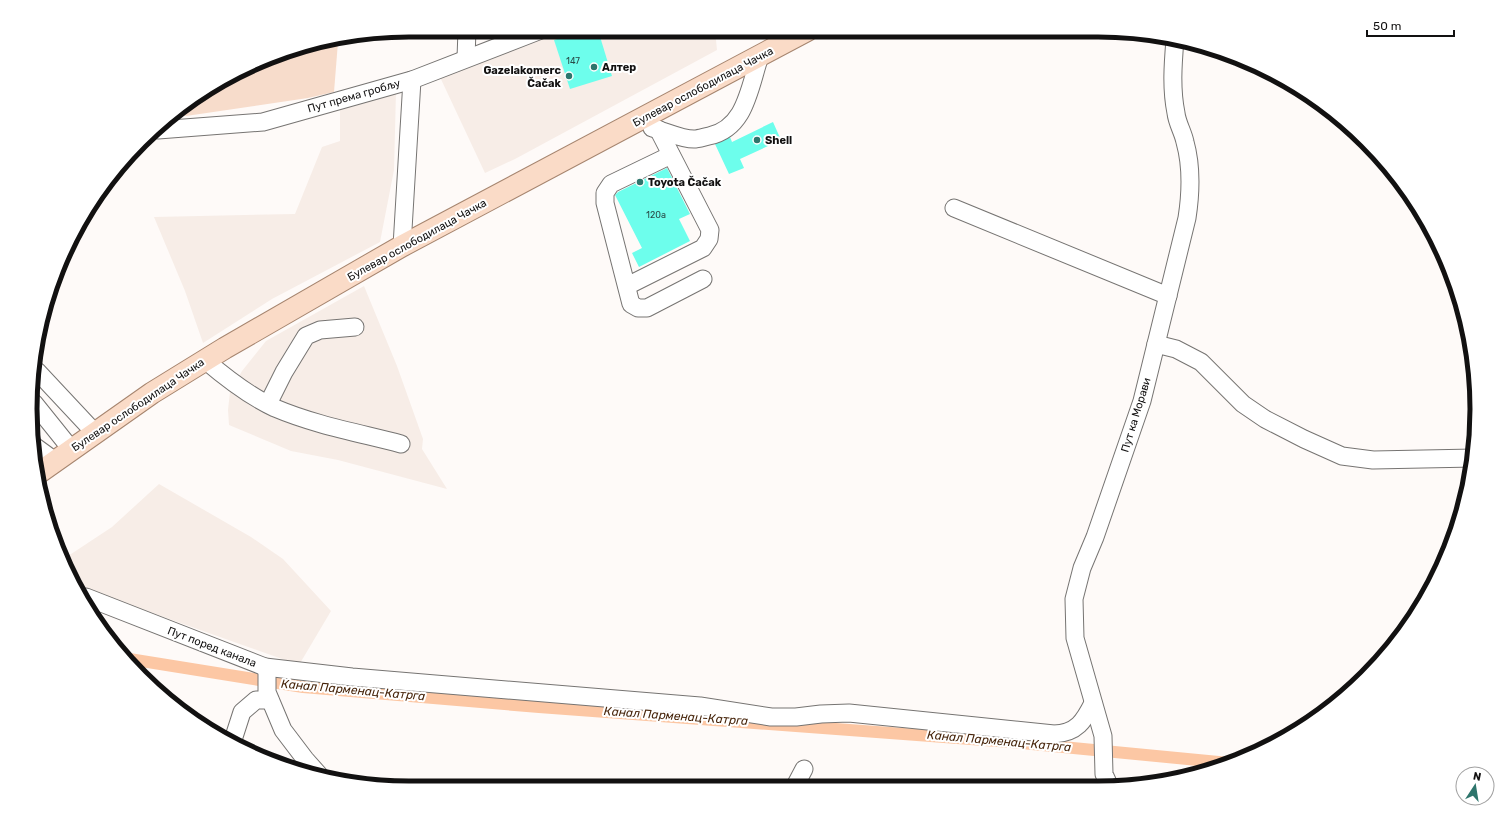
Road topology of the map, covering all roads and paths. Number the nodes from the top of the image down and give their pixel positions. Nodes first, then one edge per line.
1 (467, 37) edge
2 (520, 37) edge
3 (795, 37) edge
4 (1175, 45) edge
5 (760, 56) junction
6 (466, 58) junction
7 (412, 80) junction
8 (170, 124) edge
9 (634, 124) junction
10 (658, 129) junction
11 (671, 155) junction
12 (954, 208) dead end
13 (402, 246) junction
14 (703, 279) dead end
15 (626, 286) junction
16 (1168, 296) junction
17 (355, 327) dead end
18 (1156, 344) junction
19 (205, 360) junction
20 (39, 373) edge
21 (268, 404) junction
22 (37, 407) edge
23 (94, 433) junction
24 (401, 444) dead end
25 (71, 449) junction
26 (40, 456) edge
27 (1467, 458) edge
28 (47, 467) edge
29 (89, 598) edge
30 (266, 670) junction
31 (268, 696) junction
32 (1093, 703) junction
33 (234, 737) edge
34 (313, 768) edge
35 (804, 769) dead end
36 (798, 781) edge
37 (1107, 781) edge

1 - 6 street
2 - 6 street, Пут према гробљу
3 - 5 main road, Булевар ослободилаца Чачка
4 - 16 street, Пут ка Морави
5 - 9 main road, Булевар ослободилаца Чачка
5 - 10 street
6 - 7 street, Пут према гробљу
7 - 8 street, Пут према гробљу
7 - 13 street
9 - 10 street
9 - 13 main road, Булевар ослободилаца Чачка
10 - 11 street
11 - 15 street
11 - 15 street
12 - 16 street
13 - 19 main road, Булевар ослободилаца Чачка
14 - 15 street
16 - 18 street, Пут ка Морави
17 - 21 street
18 - 27 street
18 - 32 street, Пут ка Морави
19 - 21 street
19 - 23 main road, Булевар ослободилаца Чачка
20 - 23 street
21 - 24 street
22 - 25 street
23 - 25 main road, Булевар ослободилаца Чачка
25 - 28 main road, Булевар ослободилаца Чачка
26 - 28 street
29 - 30 street, Пут поред канала
30 - 31 street, Пут поред канала
30 - 32 street
31 - 33 street
31 - 34 street, Пут поред канала
32 - 37 street, Пут ка Морави
35 - 36 street

